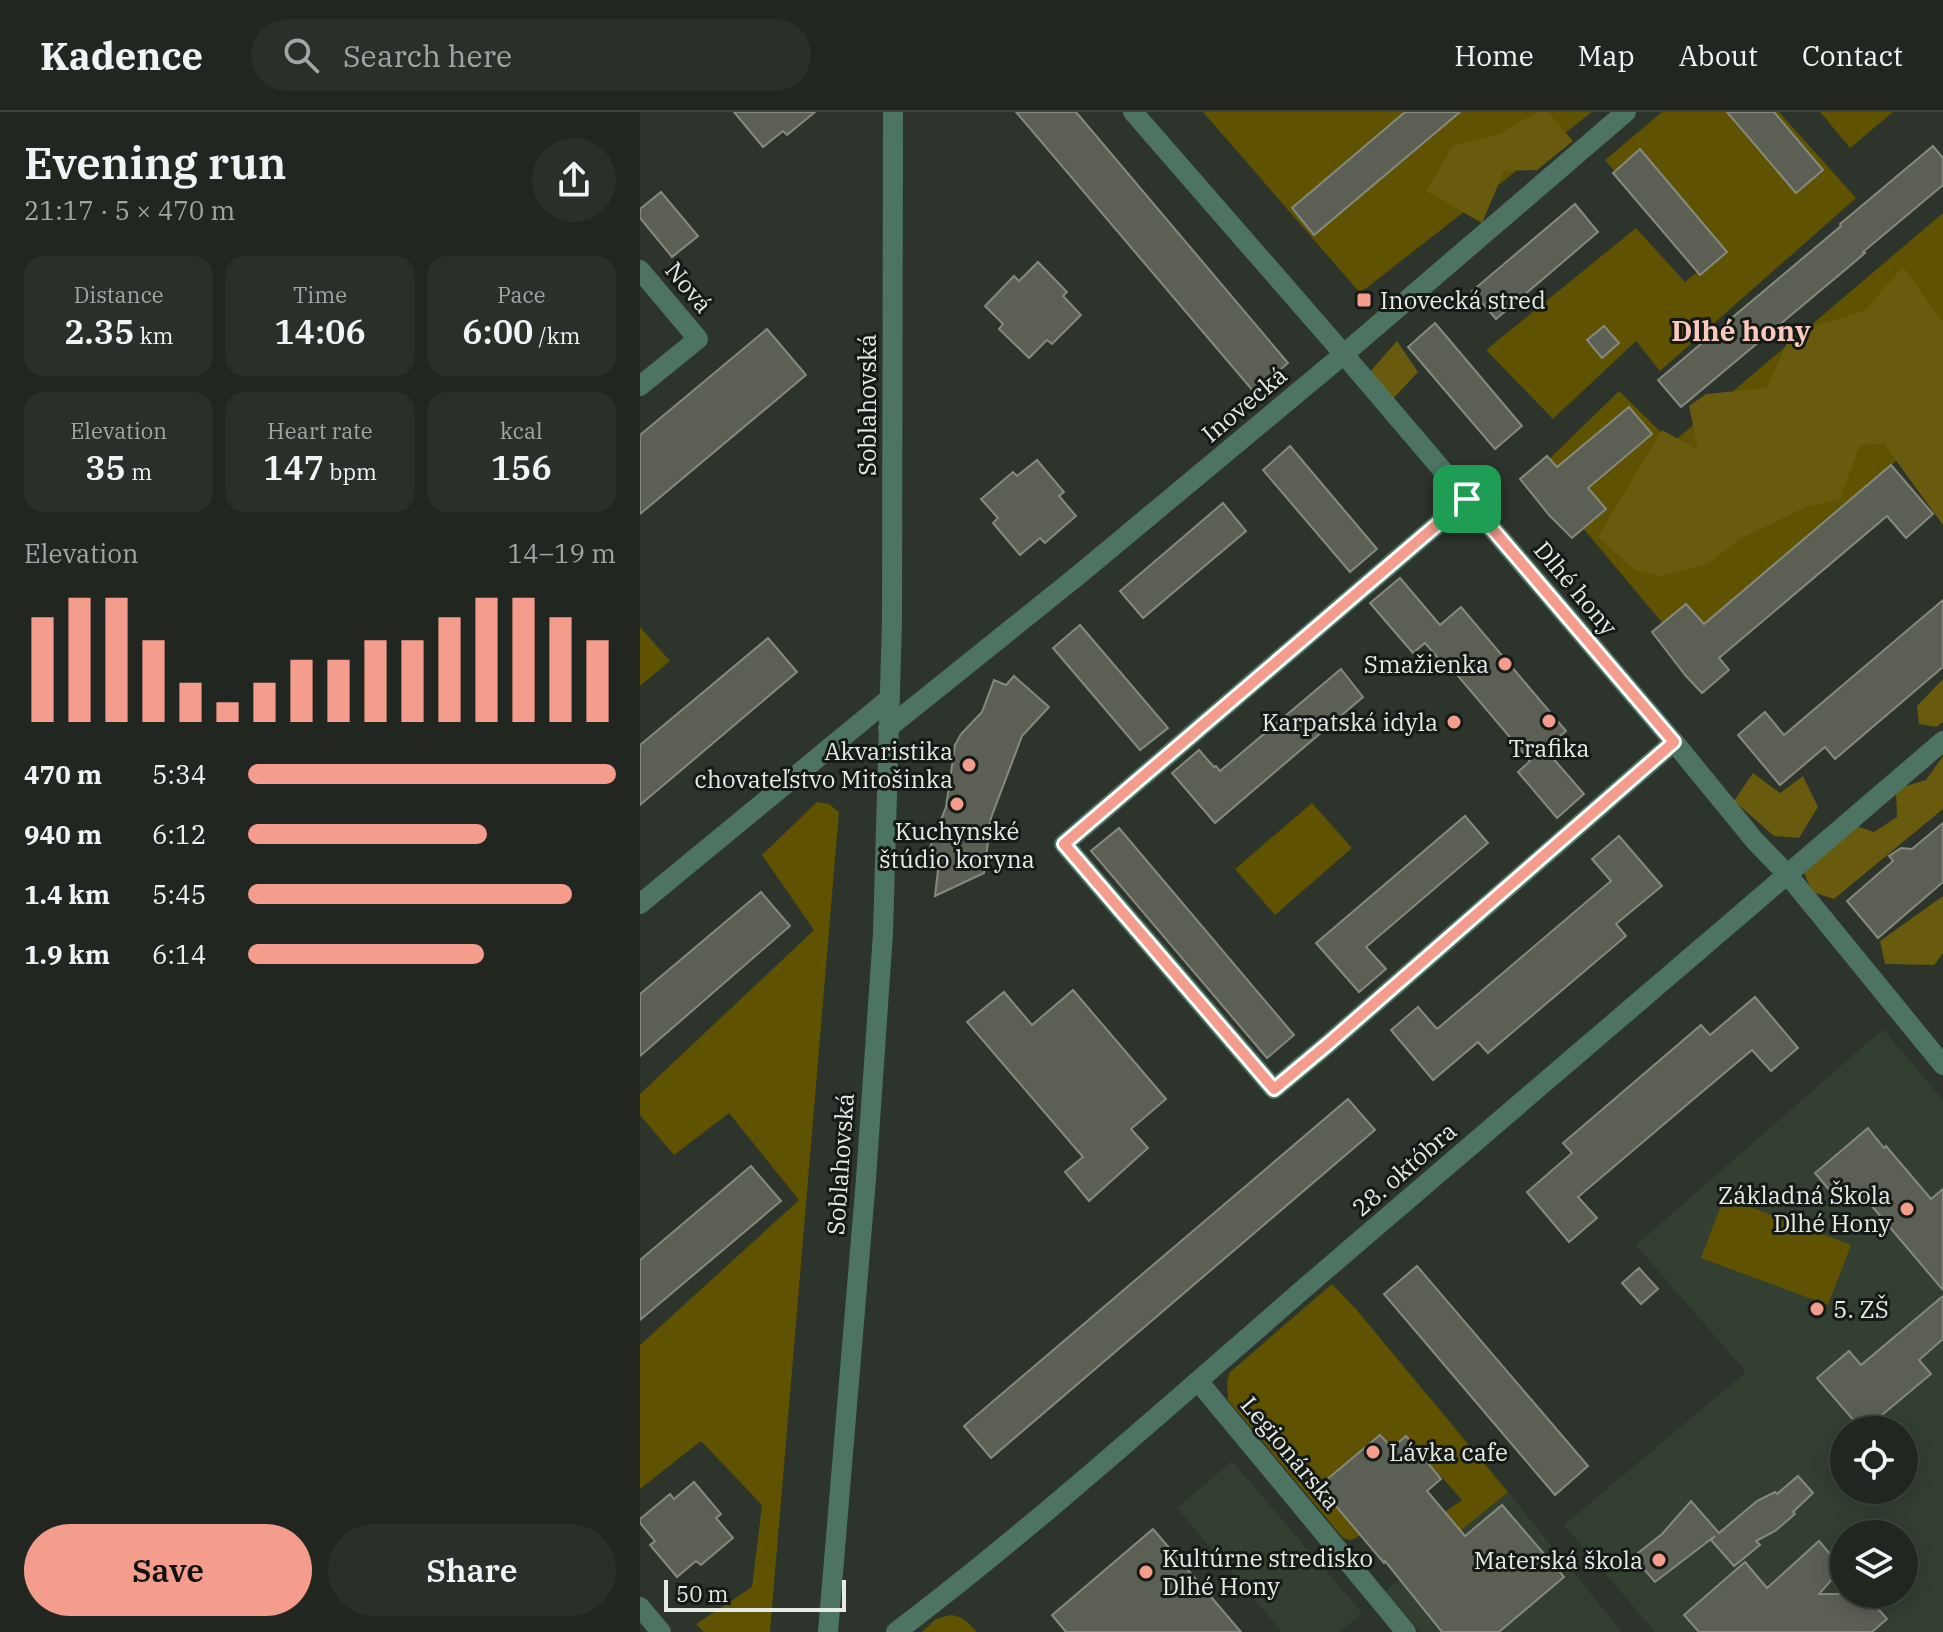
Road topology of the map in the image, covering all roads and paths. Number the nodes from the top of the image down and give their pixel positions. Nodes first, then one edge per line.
1 (893, 112) edge
2 (1133, 112) edge
3 (1626, 112) edge
4 (640, 270) edge
5 (1344, 354) junction
6 (640, 386) edge
7 (1467, 499) junction
8 (889, 699) junction
9 (888, 728) junction
10 (1943, 741) edge
11 (1674, 742) junction
12 (1787, 874) junction
13 (640, 904) edge
14 (1943, 1065) edge
15 (1198, 1381) junction
16 (640, 1607) edge
17 (661, 1632) edge
18 (828, 1632) edge
19 (896, 1632) edge
20 (1406, 1632) edge

1 - 8 street, Soblahovská
2 - 5 street, Dlhé hony
3 - 5 street, Inovecká
4 - 6 street, Nová
5 - 7 street, Dlhé hony
5 - 9 street, Inovecká
7 - 11 street, Dlhé hony
7 - 11 street
8 - 9 street, Soblahovská
8 - 13 street
9 - 18 street, Soblahovská
10 - 12 street, 28. októbra
11 - 12 street, Dlhé hony
12 - 14 street, Dlhé hony
12 - 15 street, 28. októbra
15 - 19 street, 28. októbra
15 - 20 street, Legionárska
16 - 17 street

